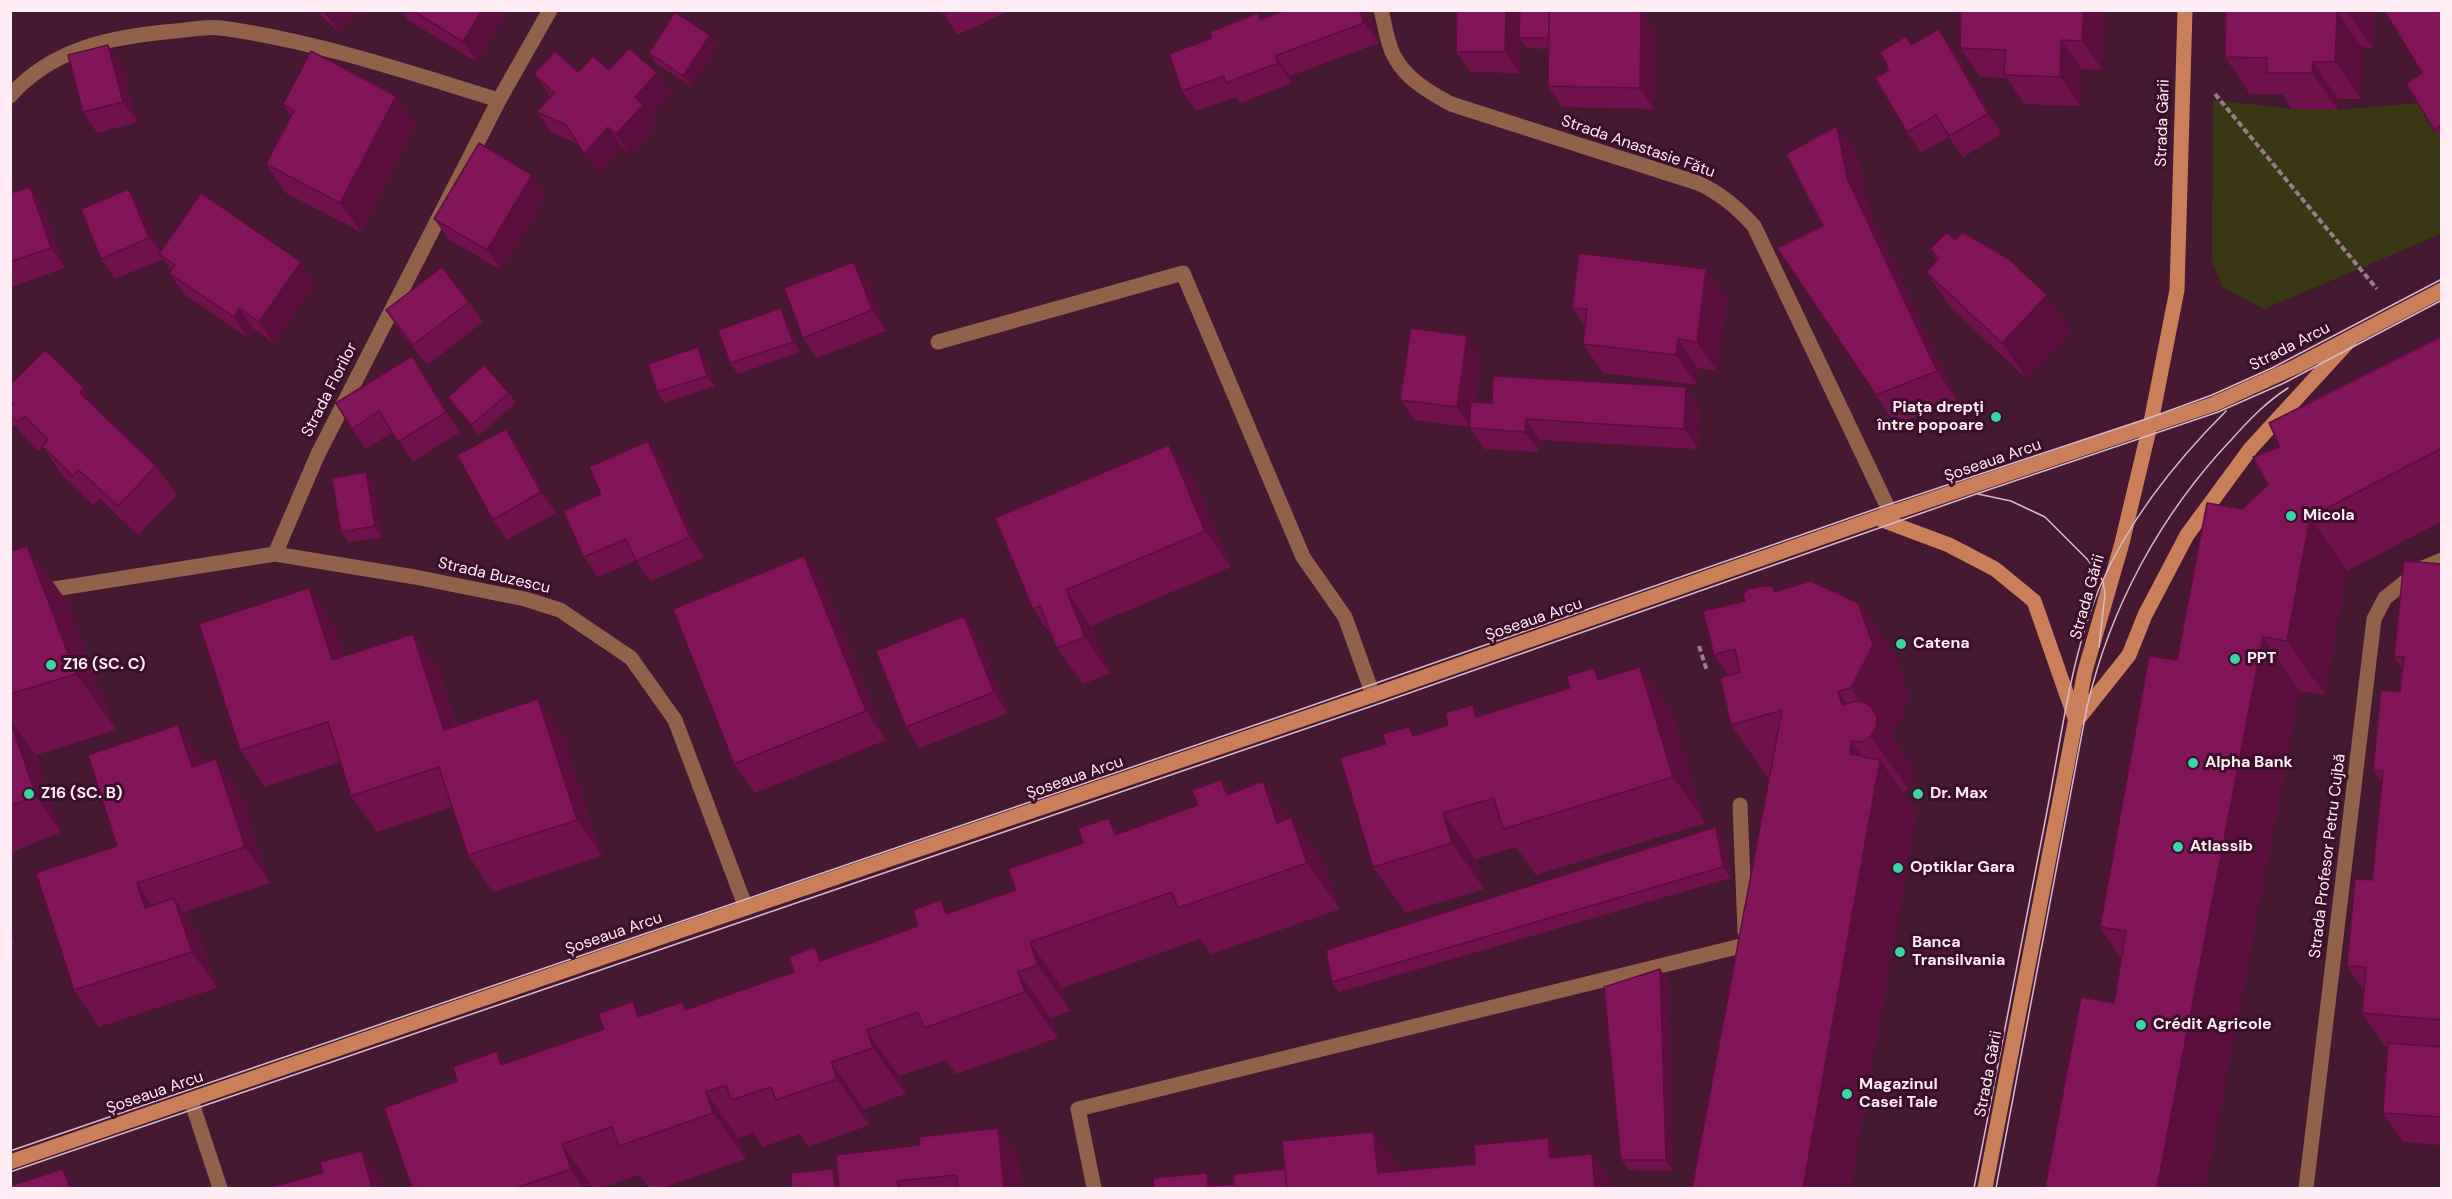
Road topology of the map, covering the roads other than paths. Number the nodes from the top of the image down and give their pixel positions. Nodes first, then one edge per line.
1 (550, 10) edge
2 (1381, 10) edge
3 (2185, 10) edge
4 (10, 96) edge
5 (499, 100) junction
6 (2442, 290) edge
7 (2356, 333) junction
8 (938, 342) dead end
9 (2150, 426) junction
10 (1884, 516) junction
11 (275, 554) junction
12 (2442, 560) edge
13 (10, 597) edge
14 (1373, 695) junction
15 (2076, 721) junction
16 (1740, 805) dead end
17 (747, 908) junction
18 (191, 1100) junction
19 (10, 1162) edge
20 (220, 1188) edge
21 (1094, 1188) edge
22 (1984, 1188) edge
23 (2306, 1188) edge

1 - 5 street, Strada Florilor
2 - 10 street, Strada Anastasie Fătu
3 - 9 main road, Strada Gării
4 - 5 street
5 - 11 street, Strada Florilor
6 - 7 main road, Strada Arcu
7 - 9 main road, Strada Arcu
7 - 15 main road
8 - 14 street
9 - 10 main road, Șoseaua Arcu
9 - 15 main road, Strada Gării
10 - 14 main road, Șoseaua Arcu
10 - 15 main road
11 - 13 street
11 - 17 street, Strada Buzescu
12 - 23 street, Strada Profesor Petru Cujbă
14 - 17 main road, Șoseaua Arcu
15 - 22 main road, Strada Gării
16 - 21 street
17 - 18 main road, Șoseaua Arcu
18 - 19 main road, Șoseaua Arcu
18 - 20 street

